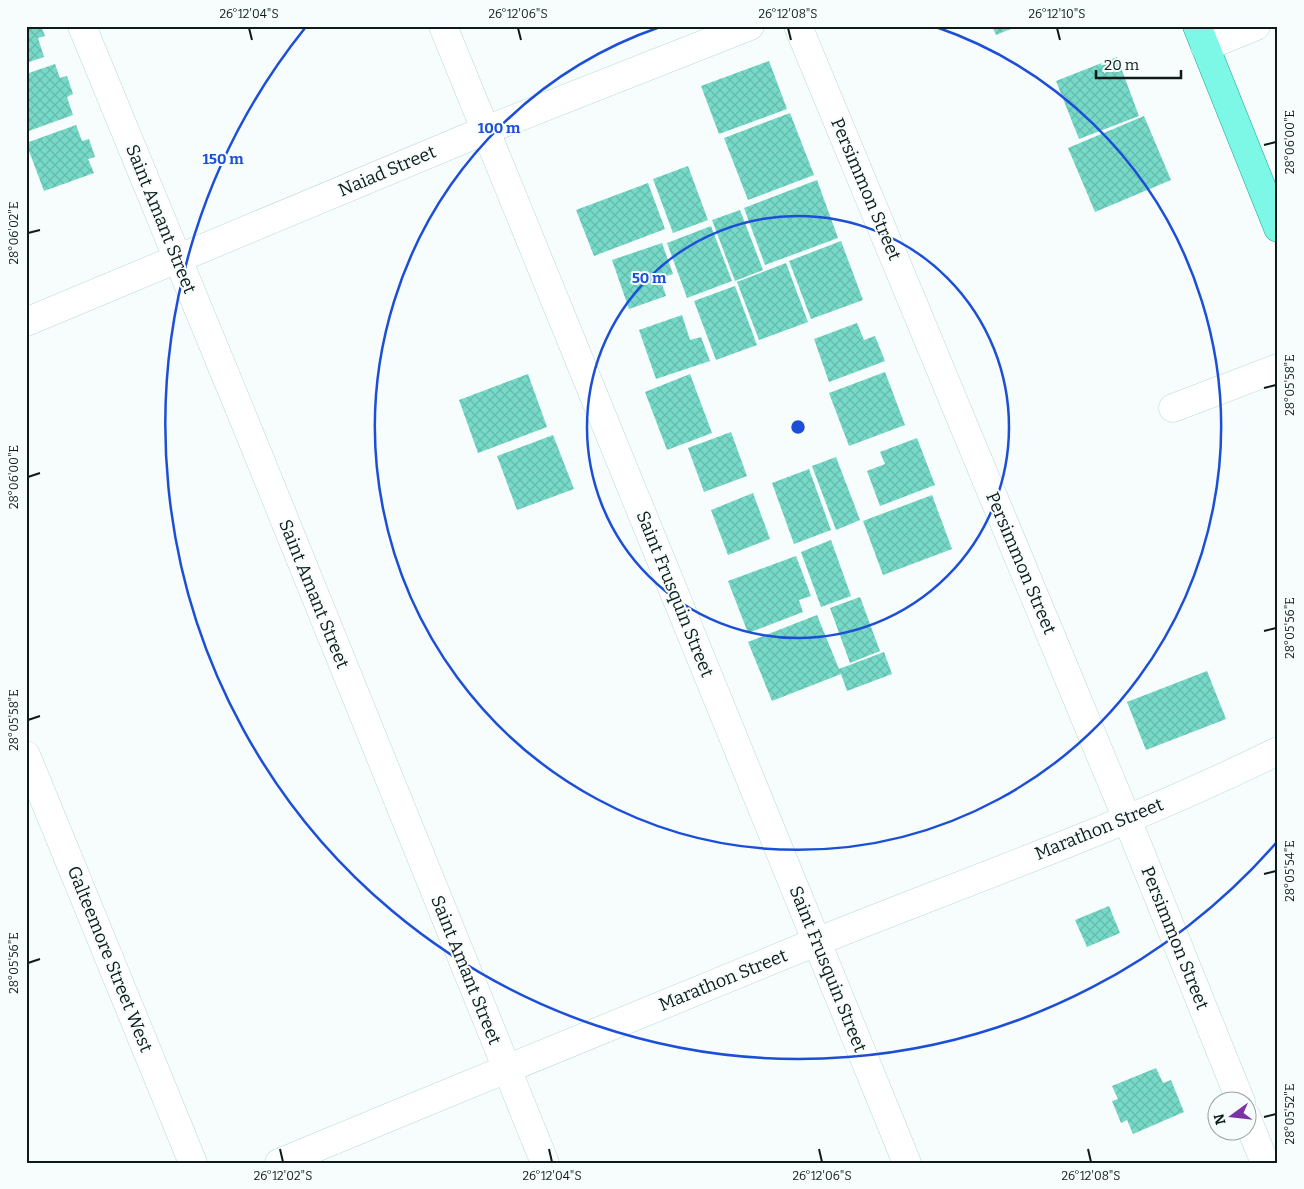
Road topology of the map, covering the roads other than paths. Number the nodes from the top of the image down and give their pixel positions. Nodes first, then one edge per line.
1 (82, 26) edge
2 (443, 26) edge
3 (750, 26) edge
4 (798, 26) edge
5 (1256, 26) edge
6 (1201, 37) edge
7 (486, 130) junction
8 (1278, 228) edge
9 (178, 259) junction
10 (26, 322) edge
11 (1278, 368) edge
12 (1173, 408) dead end
13 (1278, 752) edge
14 (26, 755) edge
15 (1127, 819) junction
16 (817, 942) junction
17 (507, 1069) junction
18 (1237, 1092) edge
19 (1256, 1141) edge
20 (193, 1163) edge
21 (279, 1163) edge
22 (545, 1163) edge
23 (907, 1163) edge
24 (1265, 1163) edge

1 - 9 street, Saint Amant Street
2 - 7 street, Saint Frusquin Street
3 - 7 street, Naiad Street
4 - 15 street, Persimmon Street
5 - 6 street
6 - 8 main road
7 - 9 street, Naiad Street
7 - 16 street, Saint Frusquin Street
9 - 10 street, Naiad Street
9 - 17 street, Saint Amant Street
11 - 12 street
13 - 15 street, Marathon Street
14 - 20 street, Galteemore Street West
15 - 16 street, Marathon Street
15 - 18 street, Persimmon Street
16 - 17 street, Marathon Street
16 - 23 street, Saint Frusquin Street
17 - 21 street, Marathon Street
17 - 22 street, Saint Amant Street
19 - 24 street

